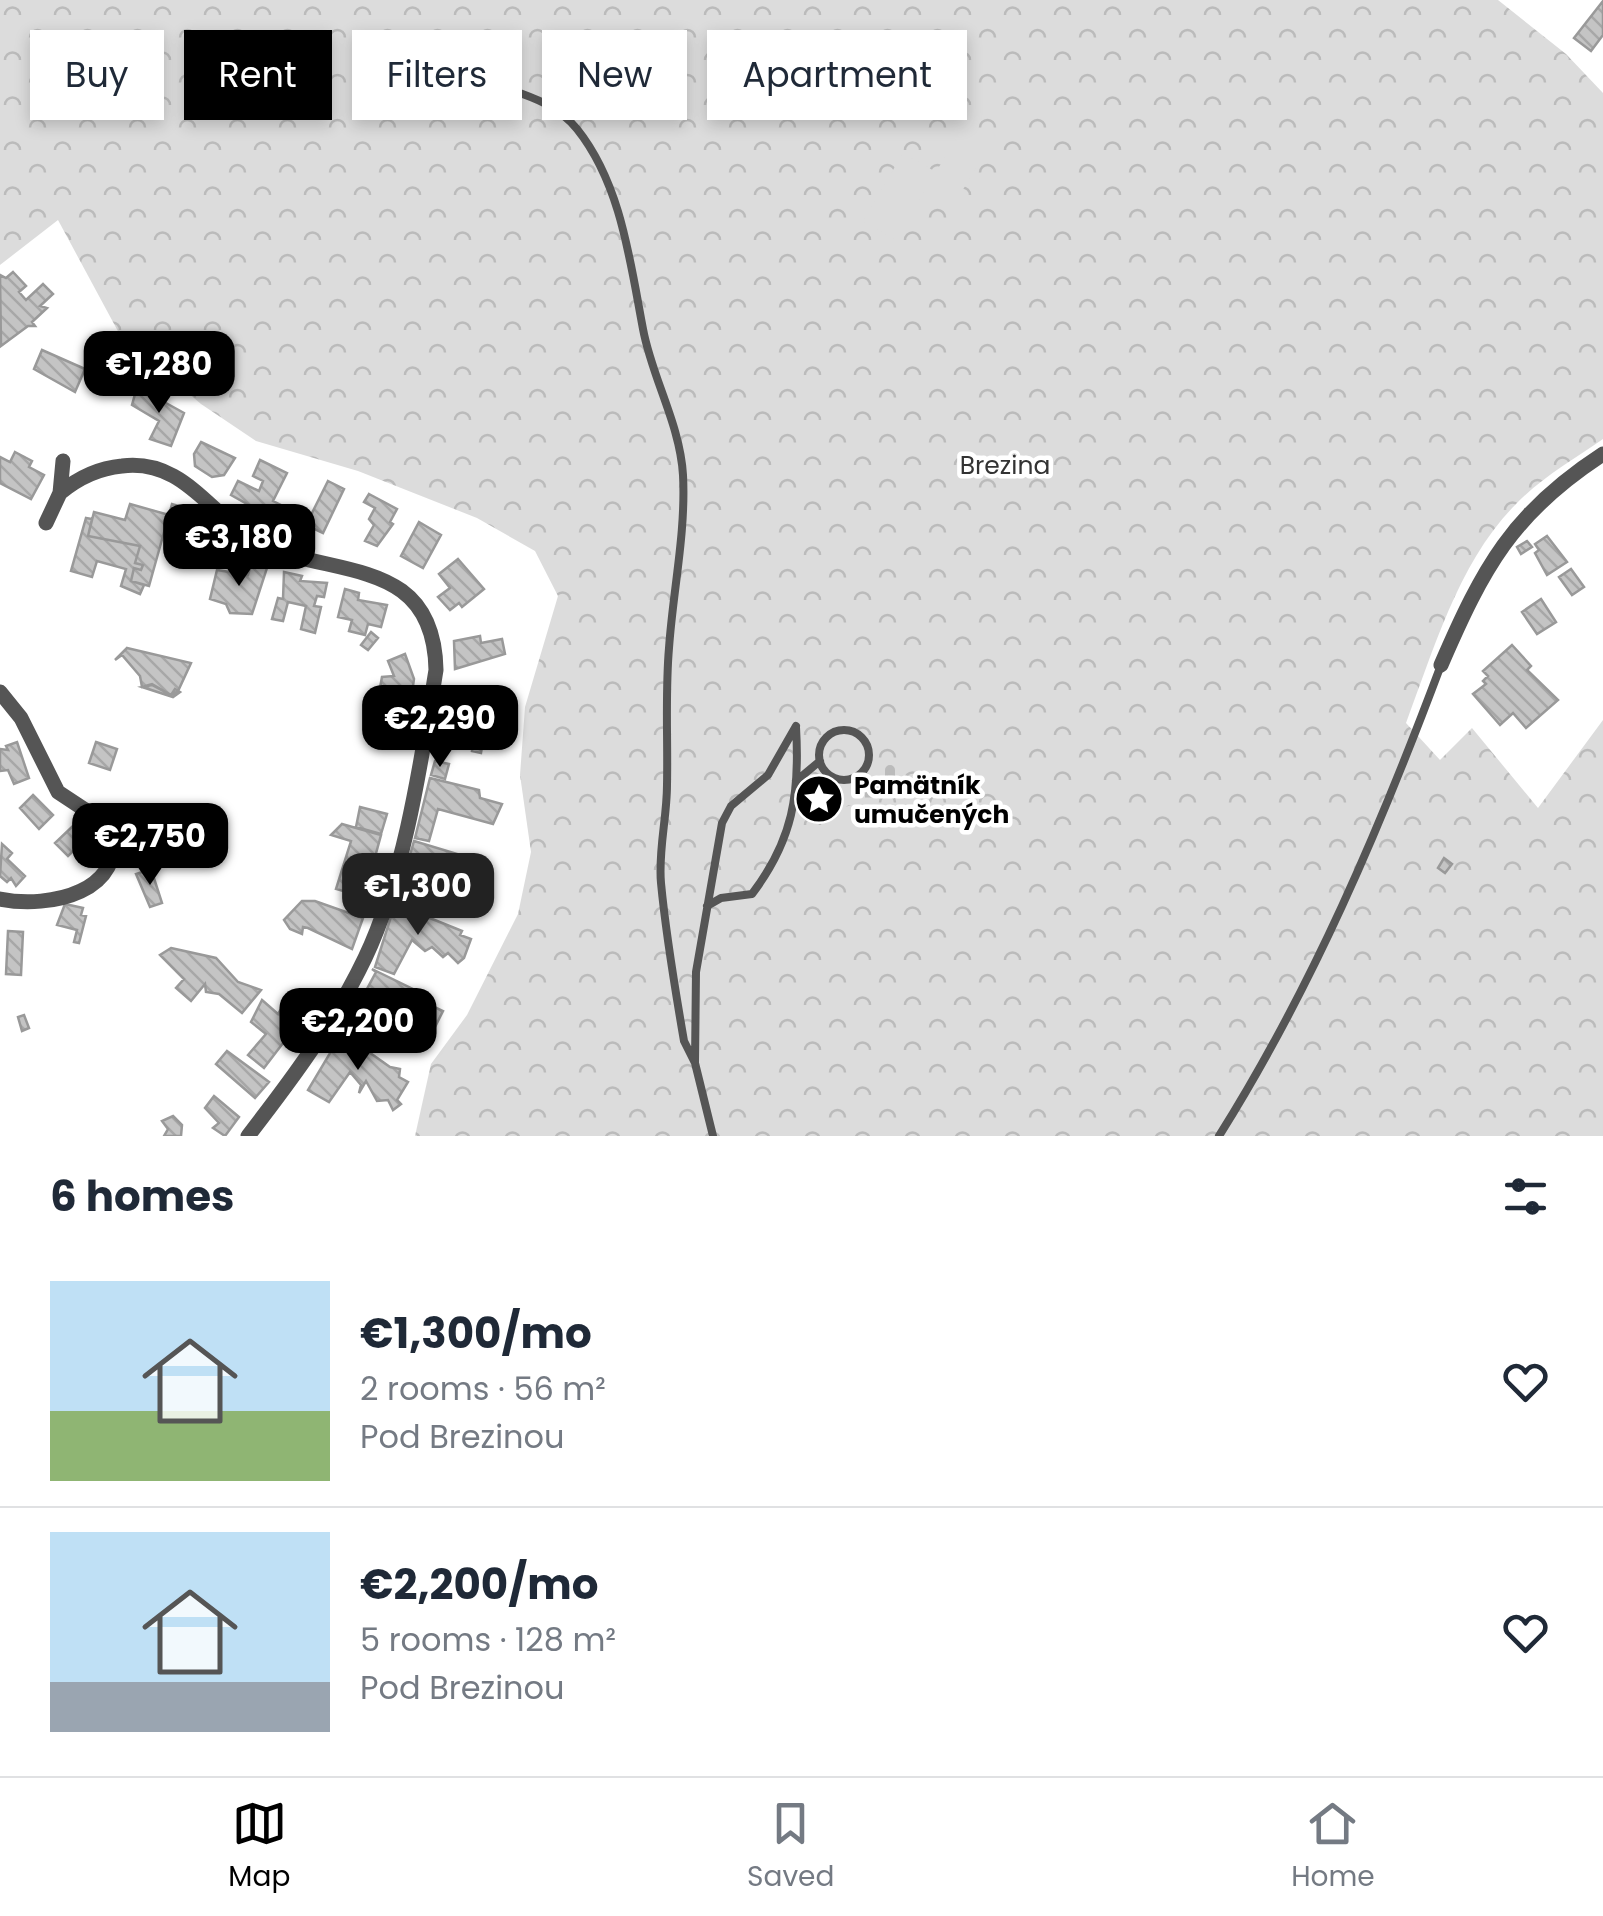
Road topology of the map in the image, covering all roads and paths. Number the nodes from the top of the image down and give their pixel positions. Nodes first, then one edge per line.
1 (464, 70) joint
2 (522, 94) edge
3 (1603, 454) edge
4 (63, 462) dead end
5 (60, 493) junction
6 (46, 523) dead end
7 (1441, 665) joint
8 (0, 692) edge
9 (820, 761) junction
10 (796, 781) junction
11 (147, 843) dead end
12 (116, 857) junction
13 (0, 900) edge
14 (706, 906) junction
15 (695, 1062) junction
16 (248, 1136) edge
17 (713, 1136) edge
18 (1219, 1136) edge

1 - 1 lane
2 - 15 lane
3 - 7 street
4 - 5 street
5 - 6 street
5 - 16 street
7 - 18 lane
8 - 12 street
9 - 9 lane
9 - 10 lane
10 - 14 lane
10 - 14 lane
11 - 12 lane
12 - 13 street
14 - 15 lane
15 - 17 lane

